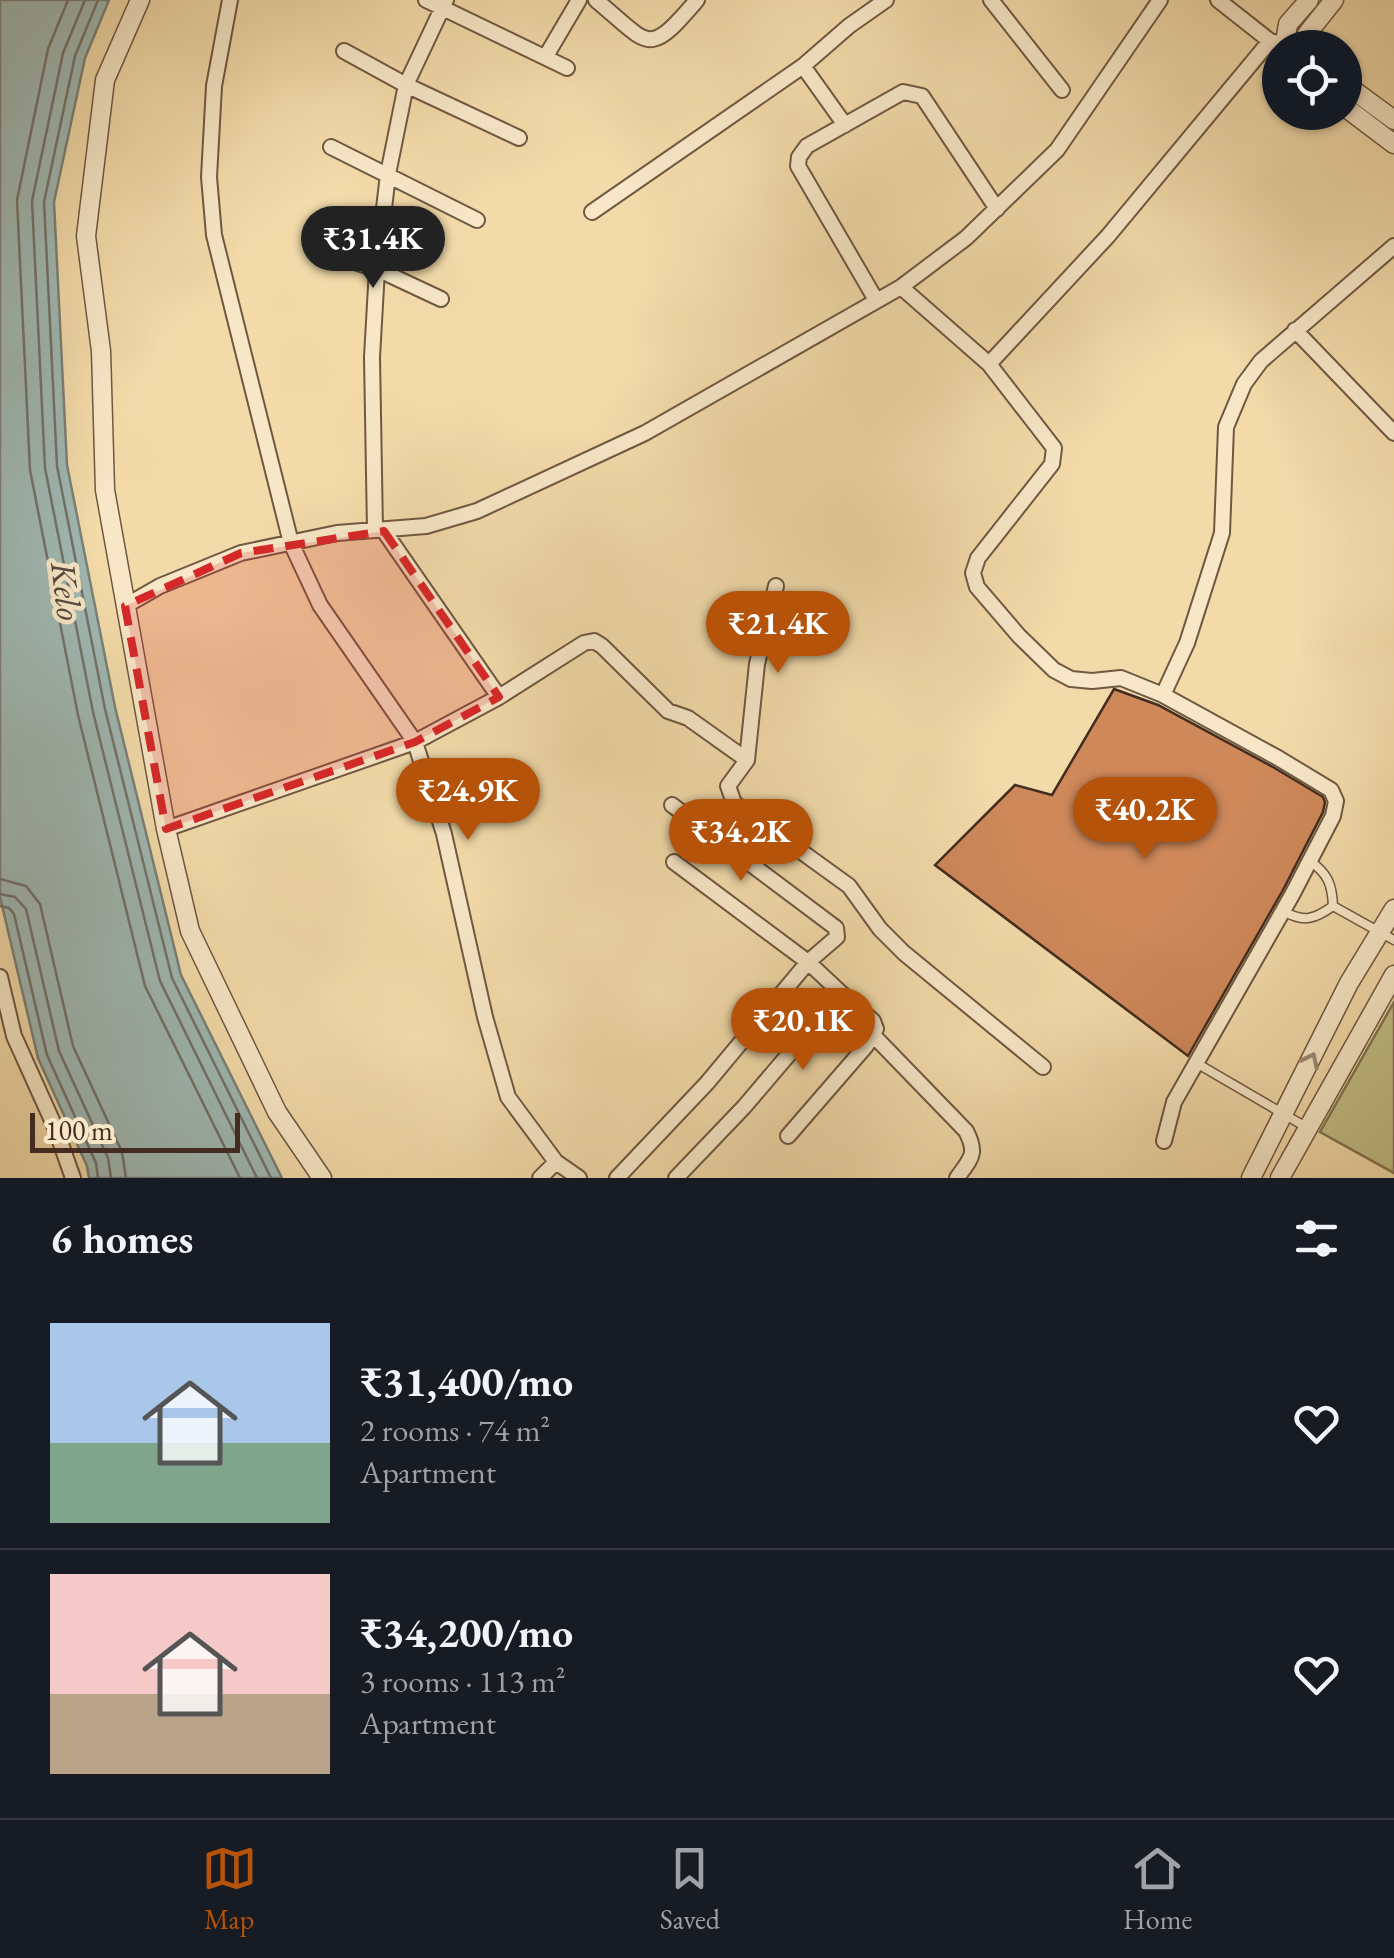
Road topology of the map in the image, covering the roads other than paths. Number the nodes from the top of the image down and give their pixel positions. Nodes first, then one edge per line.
1 (140, 0) edge
2 (230, 0) edge
3 (426, 0) edge
4 (579, 0) edge
5 (596, 0) edge
6 (697, 0) edge
7 (886, 0) edge
8 (991, 0) edge
9 (1218, 0) edge
10 (1308, 0) edge
11 (1334, 0) edge
12 (1157, 1) edge
13 (444, 4) edge
14 (1285, 30) edge
15 (1310, 30) edge
16 (1262, 32) edge
17 (344, 51) dead end
18 (546, 56) junction
19 (1262, 63) edge
20 (803, 66) junction
21 (567, 68) dead end
22 (406, 85) junction
23 (1062, 90) dead end
24 (1362, 96) edge
25 (1362, 120) edge
26 (1394, 120) edge
27 (845, 124) junction
28 (519, 138) dead end
29 (1394, 144) edge
30 (331, 147) dead end
31 (388, 174) junction
32 (996, 209) junction
33 (592, 212) dead end
34 (477, 220) dead end
35 (1394, 246) edge
36 (318, 252) dead end
37 (377, 269) junction
38 (900, 287) junction
39 (441, 299) dead end
40 (876, 300) junction
41 (1296, 330) junction
42 (989, 364) junction
43 (1394, 433) edge
44 (379, 531) junction
45 (291, 543) junction
46 (776, 586) dead end
47 (125, 606) junction
48 (1163, 695) junction
49 (499, 697) junction
50 (414, 742) junction
51 (746, 760) junction
52 (672, 806) dead end
53 (166, 829) junction
54 (1310, 861) junction
55 (674, 862) dead end
56 (1333, 906) junction
57 (1394, 909) edge
58 (1283, 911) junction
59 (1387, 936) edge
60 (808, 962) junction
61 (1394, 975) edge
62 (0, 977) edge
63 (842, 993) junction
64 (873, 1035) junction
65 (1198, 1064) junction
66 (1043, 1067) dead end
67 (1284, 1114) junction
68 (1309, 1128) junction
69 (788, 1136) dead end
70 (1164, 1141) dead end
71 (556, 1162) junction
72 (73, 1178) edge
73 (322, 1178) edge
74 (540, 1178) edge
75 (579, 1178) edge
76 (617, 1178) edge
77 (676, 1178) edge
78 (957, 1178) edge
79 (1251, 1178) edge
80 (1280, 1178) edge

1 - 47 street
2 - 45 street
3 - 13 street
4 - 18 street
5 - 6 street
7 - 20 street
8 - 23 street
9 - 16 street
10 - 14 street
11 - 15 street
12 - 32 street
13 - 18 street
13 - 22 street
17 - 22 street
18 - 21 street
19 - 42 street
20 - 27 street
20 - 33 street
22 - 28 street
22 - 31 street
24 - 26 street
25 - 29 street
27 - 32 street
27 - 40 street
30 - 31 street
31 - 34 street
31 - 37 street
32 - 38 street
35 - 41 street
36 - 37 street
37 - 39 street
37 - 44 street
38 - 40 street
38 - 42 street
40 - 44 street
41 - 43 street
41 - 48 street
42 - 48 street
44 - 45 street
44 - 49 street
45 - 47 street
45 - 50 street
46 - 51 street
47 - 53 street
48 - 54 street
49 - 50 street
49 - 51 street
50 - 53 street
50 - 71 street
51 - 66 street
52 - 60 street
53 - 73 street
54 - 56 lane
54 - 58 street
55 - 60 street
56 - 58 lane
56 - 59 lane
57 - 59 street
58 - 65 street
67 -> 59 street
60 - 63 street
60 - 76 street
61 - 68 street
62 - 72 street
63 - 64 street
63 - 77 street
64 - 69 street
64 - 78 street
65 - 67 lane
65 - 70 street
67 - 68 lane
67 - 79 street
68 - 80 street
71 - 74 street
71 - 75 street

